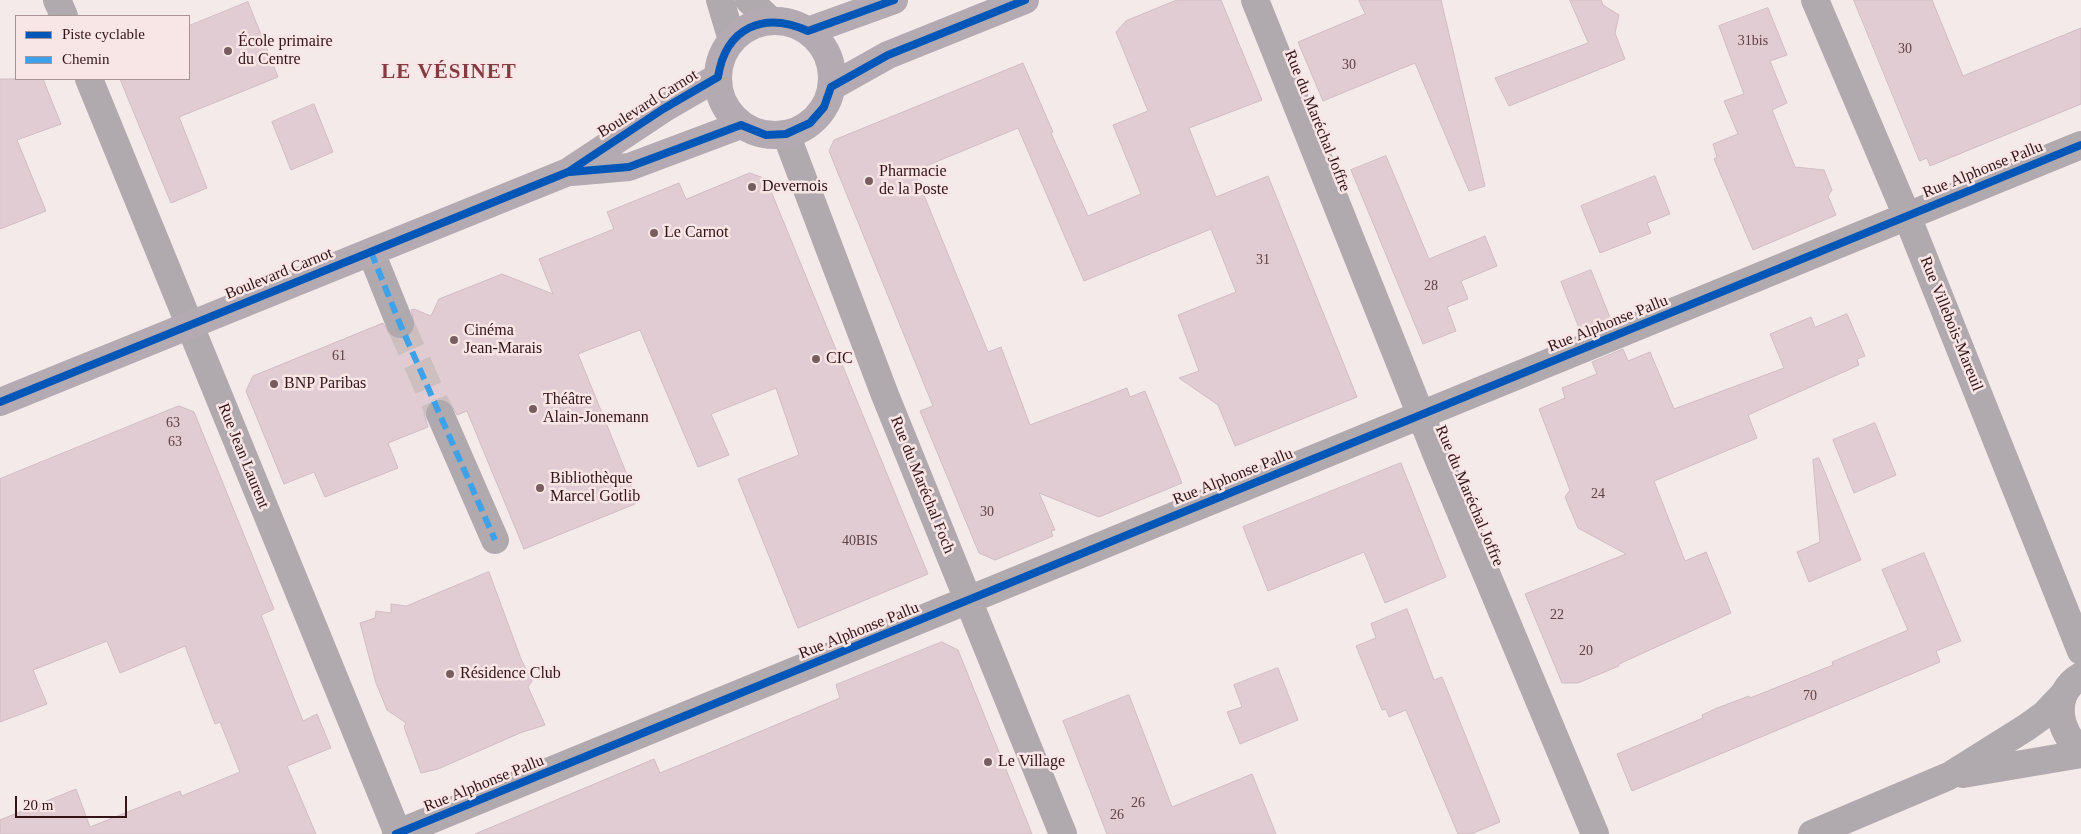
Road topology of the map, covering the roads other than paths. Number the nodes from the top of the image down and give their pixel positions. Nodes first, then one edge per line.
1 (57, 0) edge
2 (720, 0) edge
3 (749, 0) edge
4 (894, 0) edge
5 (1025, 0) edge
6 (1254, 0) edge
7 (1815, 0) edge
8 (64, 15) edge
9 (771, 21) junction
10 (808, 32) junction
11 (732, 40) junction
12 (718, 77) junction
13 (89, 80) edge
14 (831, 87) junction
15 (741, 125) junction
16 (786, 134) junction
17 (2081, 145) edge
18 (568, 172) junction
19 (1908, 216) junction
20 (371, 252) junction
21 (400, 324) tunnel mouth
22 (189, 325) junction
23 (0, 402) edge
24 (440, 414) tunnel mouth
25 (1420, 415) junction
26 (495, 540) dead end
27 (969, 600) junction
28 (2081, 651) edge
29 (2073, 685) edge
30 (2081, 752) edge
31 (1950, 776) junction
32 (397, 834) edge
33 (1063, 834) edge
34 (1595, 834) edge
35 (1812, 834) edge

1 - 8 street
2 - 11 street
3 - 9 street
4 - 10 main road
5 - 14 main road
6 - 25 street, Rue du Maréchal Joffre
7 - 19 street, Rue Villebois-Mareuil
9 - 10 main road
9 - 11 main road
10 - 14 main road
11 - 12 main road
12 - 15 main road
12 - 18 main road, Boulevard Carnot
13 - 22 street, Rue Jean Laurent
14 - 16 main road
15 - 16 main road
15 - 18 main road, Boulevard Carnot
16 - 27 street, Rue du Maréchal Foch
17 - 19 street, Rue Alphonse Pallu
18 - 20 main road, Boulevard Carnot
19 - 25 street, Rue Alphonse Pallu
19 - 28 street, Rue Villebois-Mareuil
20 - 21 street
20 - 22 main road, Boulevard Carnot
22 - 23 main road, Boulevard Carnot
22 - 32 street, Rue Jean Laurent
24 - 26 street
25 - 27 street, Rue Alphonse Pallu
25 - 34 street, Rue du Maréchal Joffre
27 - 32 street, Rue Alphonse Pallu
27 - 33 street, Rue du Maréchal Foch
29 - 30 street
29 - 31 street
30 - 31 street
31 - 35 street

